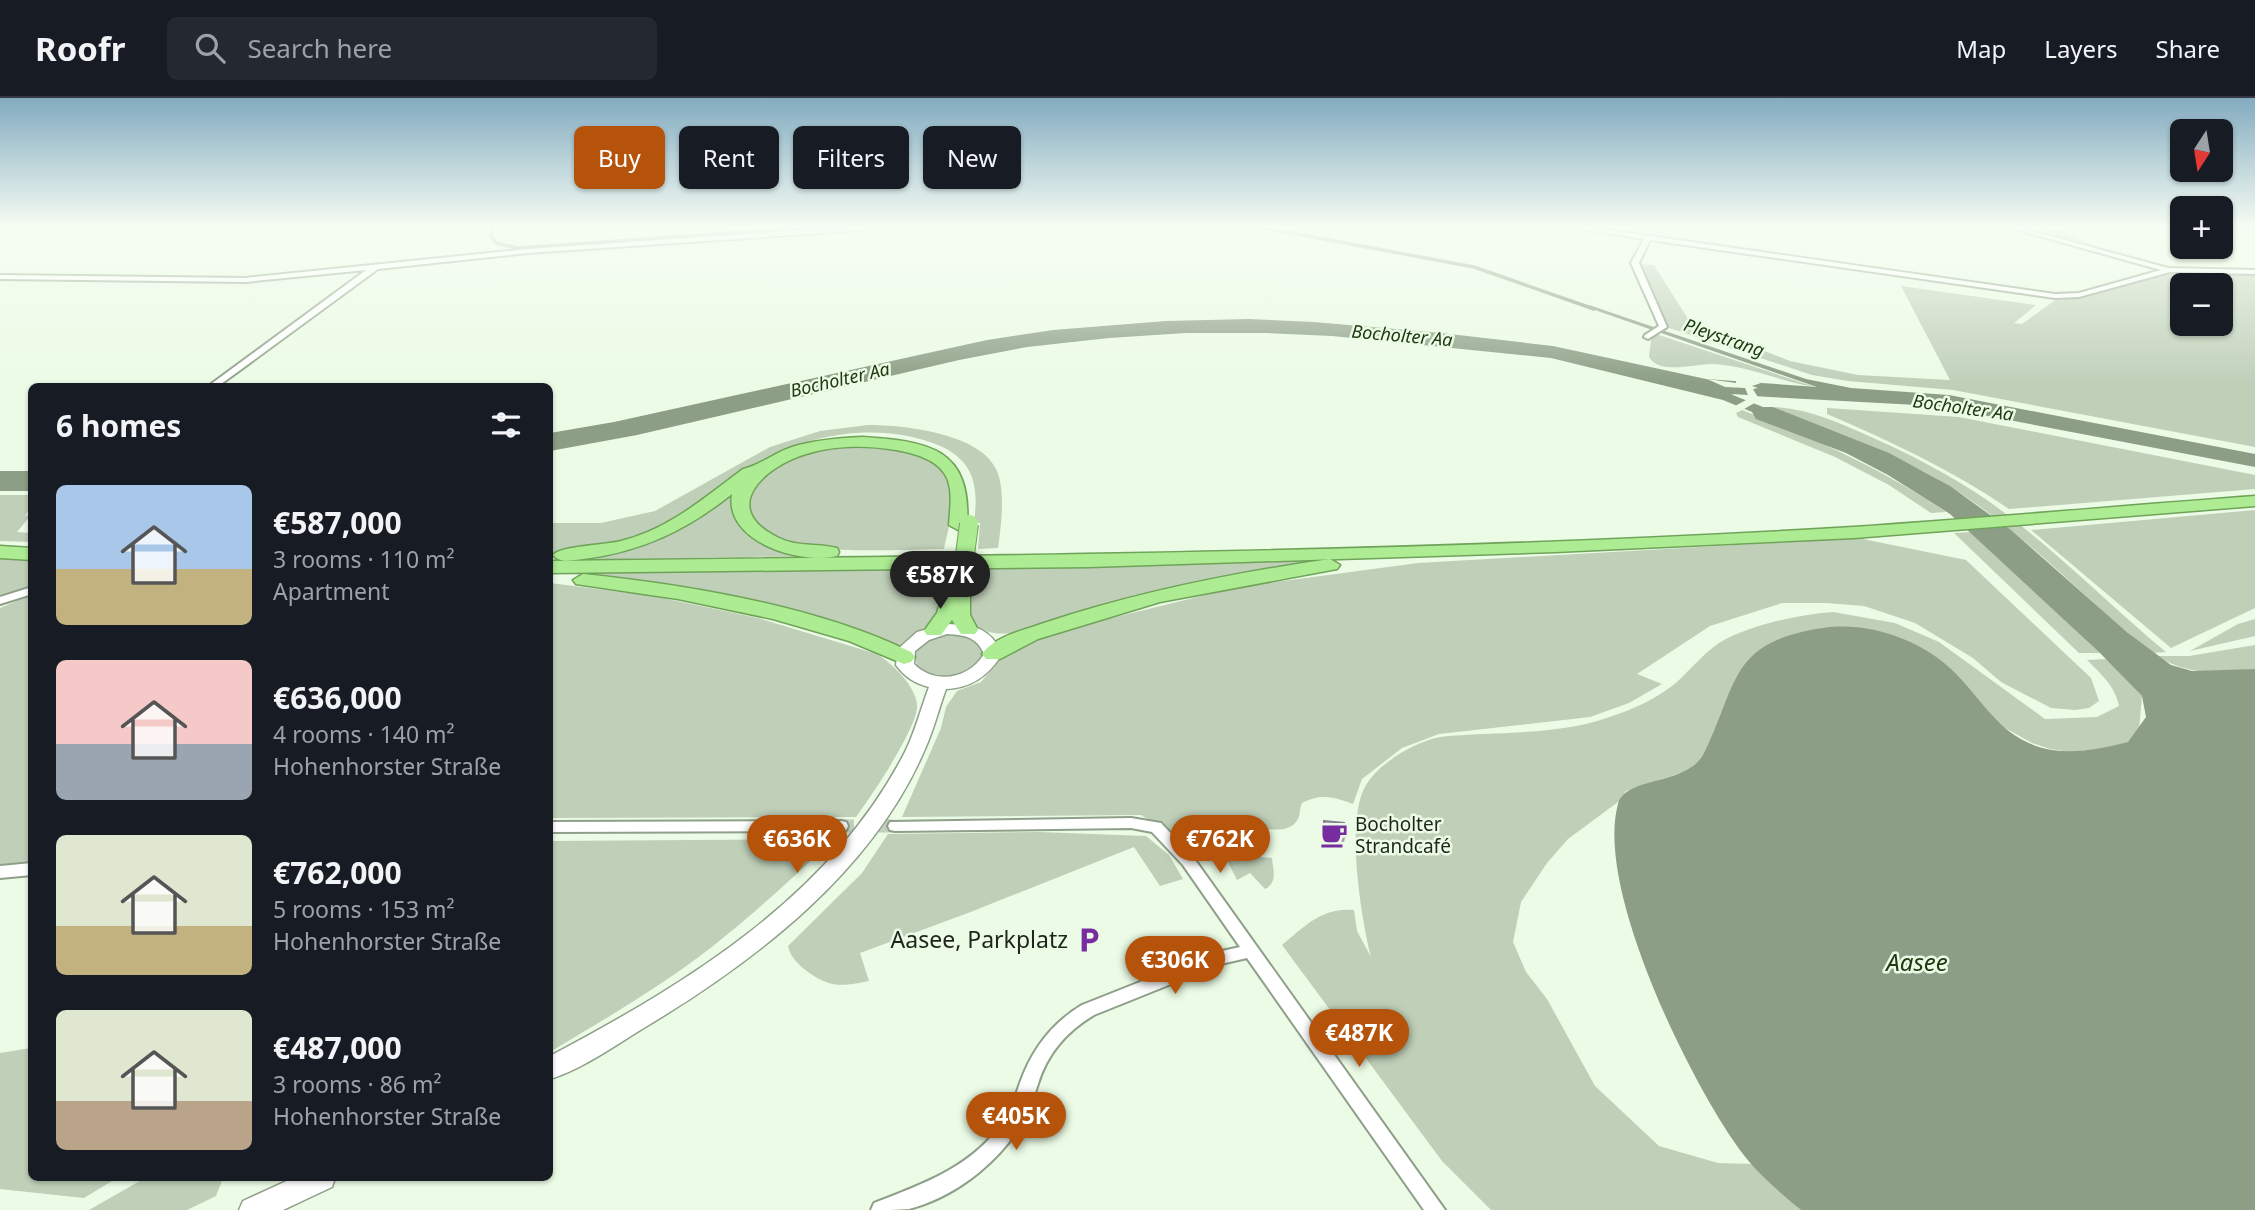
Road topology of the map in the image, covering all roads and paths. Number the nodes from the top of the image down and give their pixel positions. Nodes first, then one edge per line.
1 (357, 280) edge
2 (1639, 280) edge
3 (1942, 280) edge
4 (2136, 280) edge
5 (1654, 332) dead end
6 (216, 383) edge
7 (2250, 498) edge
8 (964, 524) junction
9 (1849, 528) junction
10 (0, 545) edge
11 (28, 546) edge
12 (1555, 546) junction
13 (0, 552) edge
14 (28, 554) edge
15 (940, 556) junction
16 (553, 559) edge
17 (553, 559) edge
18 (553, 567) edge
19 (553, 576) edge
20 (28, 591) edge
21 (955, 593) junction
22 (0, 601) edge
23 (968, 630) junction
24 (934, 631) junction
25 (993, 654) junction
26 (904, 657) junction
27 (939, 683) junction
28 (841, 826) tunnel mouth
29 (895, 826) tunnel mouth
30 (553, 827) edge
31 (28, 869) edge
32 (0, 872) edge
33 (1252, 950) junction
34 (553, 1066) edge
35 (316, 1181) edge
36 (253, 1210) edge
37 (881, 1210) edge
38 (1435, 1210) edge

1 - 6 street
2 - 5 street
3 - 4 street
7 - 9 highway
8 - 15 highway
8 - 17 highway
8 - 21 highway
9 - 12 highway
9 - 15 highway
10 - 11 highway
12 - 18 highway
12 - 25 highway
13 - 14 highway
15 - 16 highway
19 - 26 highway
20 - 22 street
21 - 23 highway
21 - 24 highway
23 - 24 main road
23 - 25 main road
24 - 26 main road
25 - 27 main road
26 - 27 main road
27 - 34 main road
28 - 30 street
29 - 33 street
31 - 32 street
33 - 37 street
33 - 38 street
35 - 36 main road

